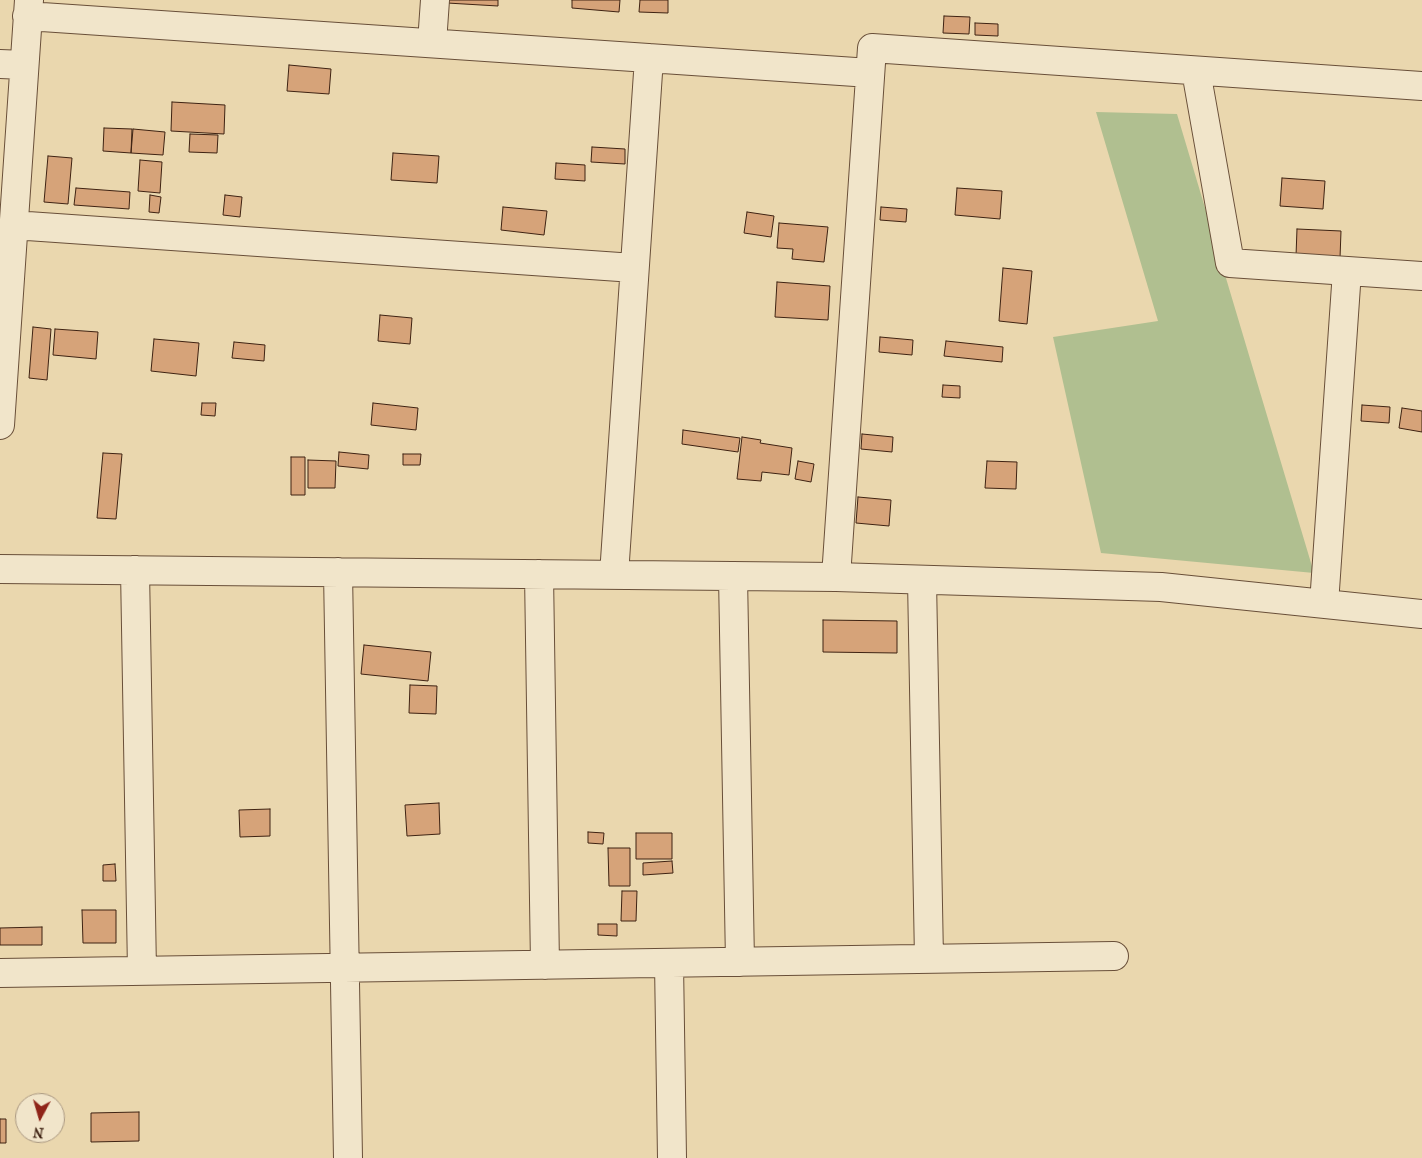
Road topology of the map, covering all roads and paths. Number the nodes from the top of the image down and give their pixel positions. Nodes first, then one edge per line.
1 (435, 0) edge
2 (28, 8) edge
3 (432, 43) junction
4 (649, 58) junction
5 (12, 65) edge
6 (1196, 71) junction
7 (870, 73) junction
8 (1422, 86) edge
9 (13, 226) junction
10 (5, 268) edge
11 (634, 268) junction
12 (1347, 271) junction
13 (1422, 276) edge
14 (0, 425) edge
15 (0, 569) edge
16 (135, 570) junction
17 (338, 572) junction
18 (539, 574) junction
19 (614, 574) junction
20 (733, 576) junction
21 (836, 576) junction
22 (922, 580) junction
23 (1324, 604) junction
24 (1422, 614) edge
25 (1114, 956) dead end
26 (929, 959) junction
27 (740, 962) junction
28 (668, 963) junction
29 (545, 964) junction
30 (345, 968) junction
31 (142, 971) junction
32 (0, 973) edge
33 (348, 1158) edge
34 (672, 1158) edge

1 - 3 street
2 - 3 street
2 - 5 street
3 - 4 street
4 - 7 street
4 - 11 street
5 - 9 street
6 - 7 street
6 - 8 street
6 - 12 street
7 - 21 street
9 - 10 street
9 - 11 street
10 - 14 street
11 - 19 street
12 - 13 street
12 - 23 street
15 - 16 street
16 - 17 street
16 - 31 street
17 - 18 street
17 - 30 street
18 - 19 street
18 - 29 street
19 - 20 street
20 - 21 street
20 - 27 street
21 - 22 street
22 - 23 street
22 - 26 street
23 - 24 street
25 - 26 street
26 - 27 street
27 - 28 street
28 - 29 street
28 - 34 street
29 - 30 street
30 - 31 street
30 - 33 street
31 - 32 street

